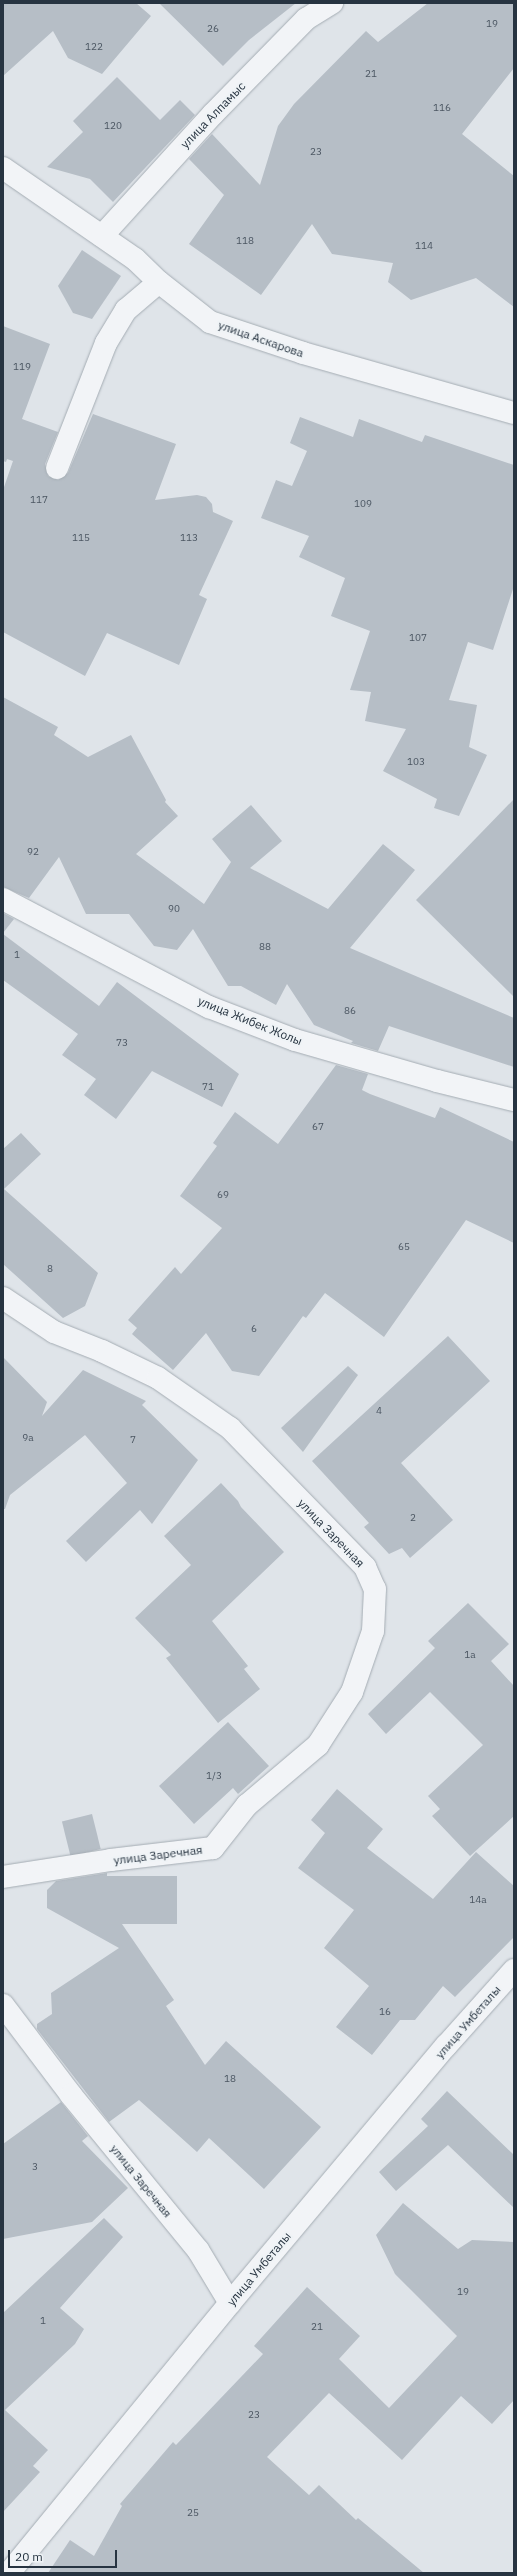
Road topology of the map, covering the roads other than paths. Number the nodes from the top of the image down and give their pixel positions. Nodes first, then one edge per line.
1 (332, 3) edge
2 (3, 168) edge
3 (102, 236) junction
4 (159, 282) junction
5 (514, 413) edge
6 (57, 468) dead end
7 (3, 899) edge
8 (514, 1100) edge
9 (3, 1298) edge
10 (3, 1877) edge
11 (514, 1970) edge
12 (3, 2005) edge
13 (230, 2303) junction
14 (9, 2573) edge

1 - 3 street, улица Алпамыс
2 - 3 street, улица Аскарова
3 - 4 street, улица Аскарова
4 - 5 street, улица Аскарова
4 - 6 street
7 - 8 street, улица Жибек Жолы
9 - 10 street, улица Заречная
11 - 13 street, улица Умбеталы
12 - 13 street, улица Заречная
13 - 14 street, улица Умбеталы

